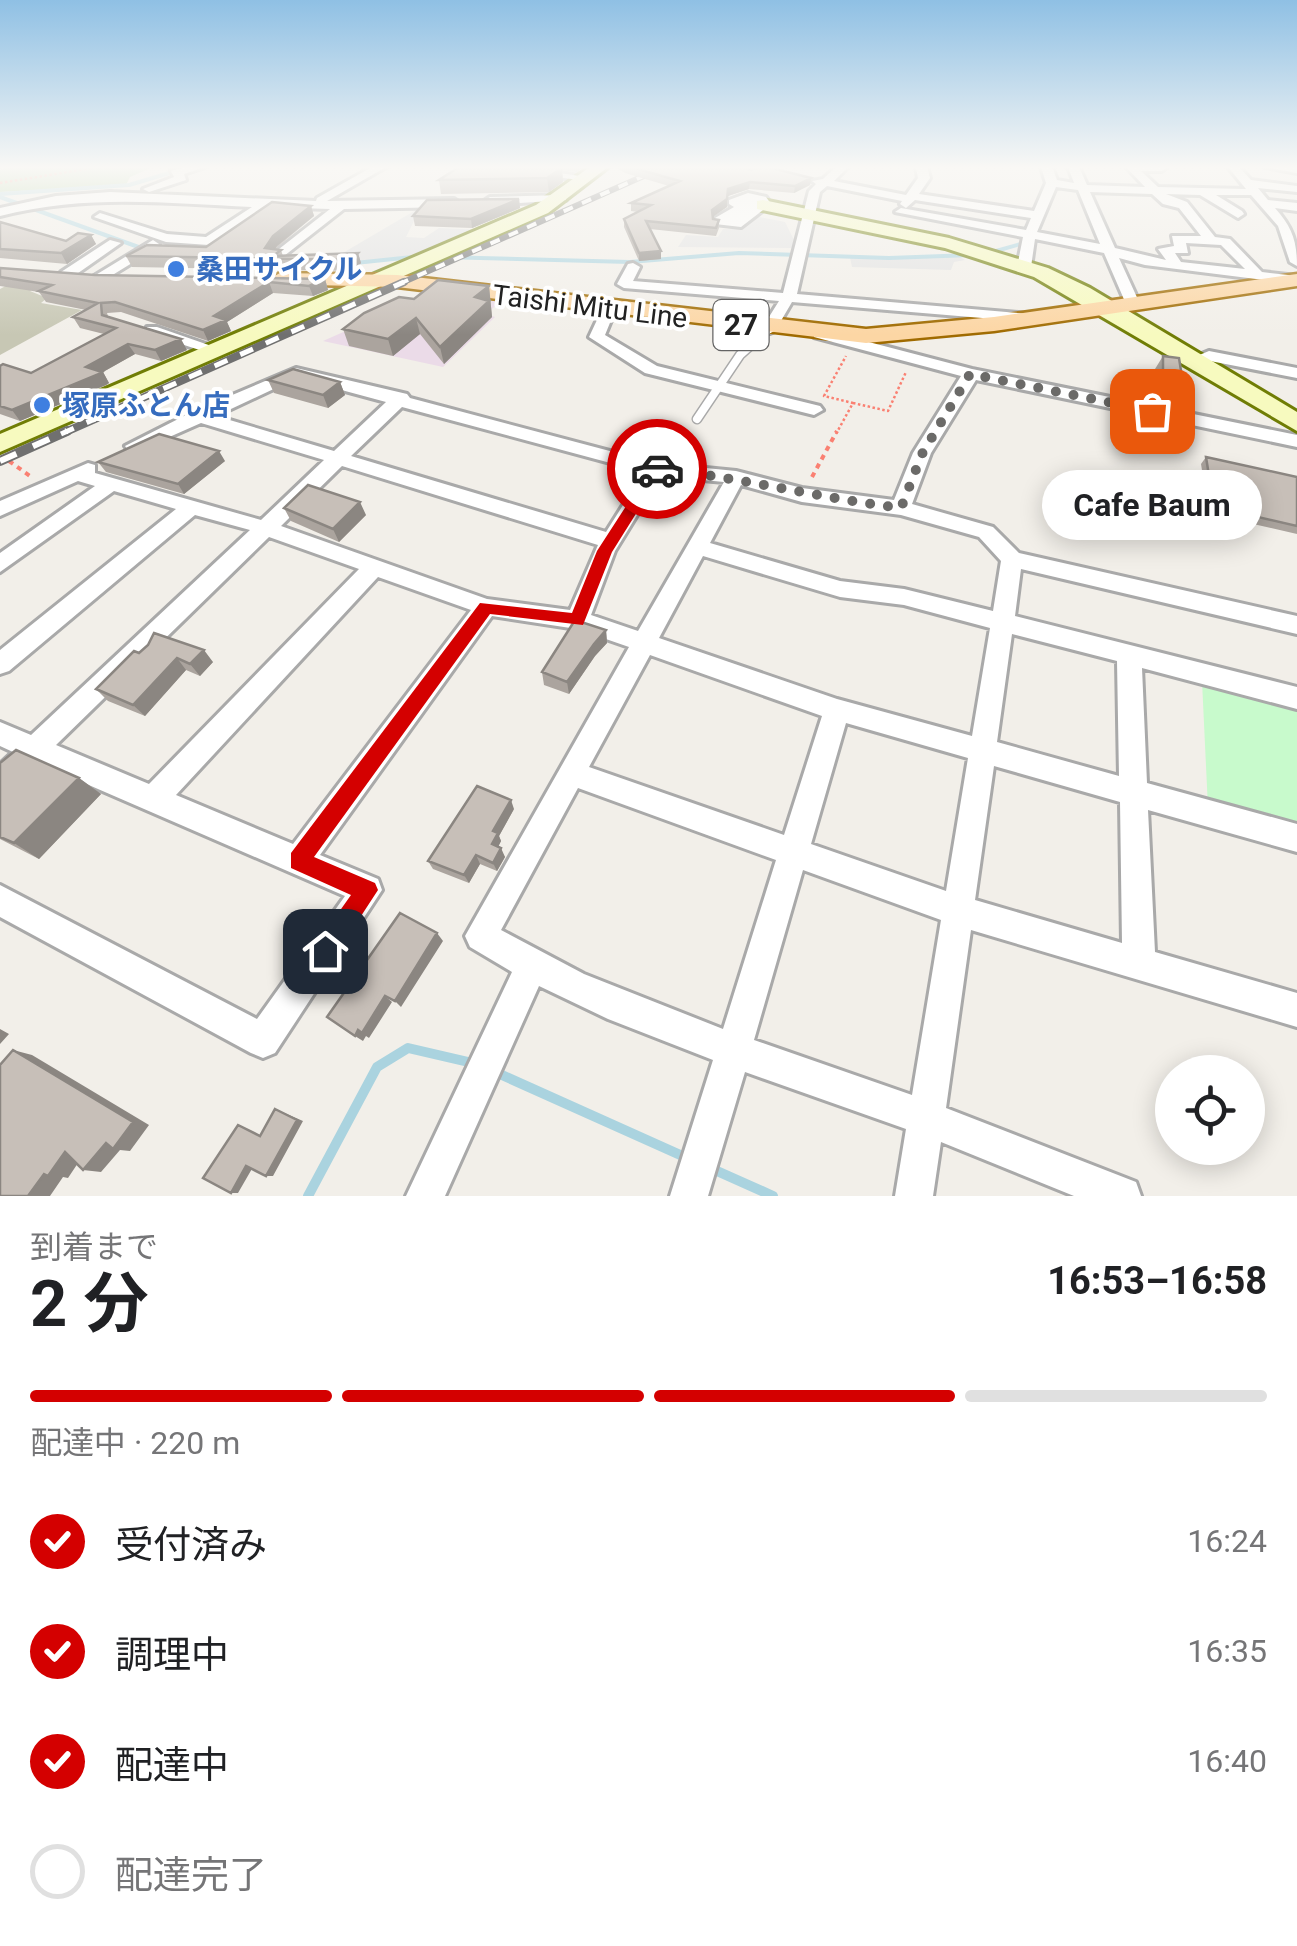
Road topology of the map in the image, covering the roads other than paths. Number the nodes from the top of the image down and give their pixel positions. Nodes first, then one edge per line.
1 (124, 223) edge
2 (149, 223) edge
3 (234, 223) edge
4 (319, 223) edge
5 (505, 223) edge
6 (808, 223) edge
7 (843, 223) edge
8 (896, 223) edge
9 (974, 223) edge
10 (1034, 223) edge
11 (1098, 223) edge
12 (1207, 223) edge
13 (1285, 223) edge
14 (142, 227) junction
15 (307, 233) junction
16 (890, 233) junction
17 (331, 235) dead end
18 (166, 238) junction
19 (1029, 240) junction
20 (1211, 240) junction
21 (115, 243) dead end
22 (284, 252) edge
23 (1111, 253) junction
24 (1297, 262) edge
25 (1178, 266) junction
26 (633, 267) dead end
27 (1024, 267) junction
28 (58, 274) joint
29 (100, 276) junction
30 (1258, 276) junction
31 (140, 277) edge
32 (258, 279) edge
33 (375, 280) junction
34 (1297, 280) edge
35 (789, 296) junction
36 (1133, 304) junction
37 (609, 308) junction
38 (1108, 308) junction
39 (1033, 318) junction
40 (132, 324) edge
41 (770, 328) junction
42 (820, 334) junction
43 (215, 350) junction
44 (1193, 360) junction
45 (1297, 373) edge
46 (970, 374) junction
47 (718, 386) junction
48 (401, 398) junction
49 (814, 410) dead end
50 (198, 416) junction
51 (697, 419) road end
52 (1297, 423) edge
53 (1297, 441) edge
54 (4, 442) edge
55 (335, 458) junction
56 (655, 469) junction
57 (76, 474) junction
58 (736, 477) junction
59 (111, 484) junction
60 (192, 507) junction
61 (901, 508) junction
62 (0, 509) edge
63 (266, 528) junction
64 (611, 541) junction
65 (696, 547) junction
66 (1012, 560) junction
67 (0, 564) edge
68 (374, 567) junction
69 (486, 607) junction
70 (578, 620) junction
71 (999, 624) junction
72 (1297, 625) edge
73 (642, 646) junction
74 (1129, 656) junction
75 (0, 664) edge
76 (1297, 698) edge
77 (837, 710) junction
78 (0, 734) edge
79 (36, 748) junction
80 (982, 750) junction
81 (571, 773) junction
82 (0, 782) edge
83 (1134, 794) junction
84 (154, 799) junction
85 (1297, 838) edge
86 (796, 853) junction
87 (298, 861) junction
88 (0, 900) edge
89 (961, 912) junction
90 (1140, 965) junction
91 (531, 967) junction
92 (1297, 1010) edge
93 (731, 1049) junction
94 (925, 1118) junction
95 (425, 1196) edge
96 (689, 1196) edge
97 (914, 1196) edge
98 (1122, 1196) edge

1 - 14 street
2 - 14 street
3 - 18 street
4 - 15 street
5 - 33 main road
6 - 35 street
7 - 16 main road
8 - 16 street
9 - 19 street
10 - 19 street
11 - 23 street
12 - 20 street
13 - 24 street
14 - 18 street
15 - 17 street
15 - 22 street
16 - 27 main road
18 - 29 street
19 - 23 street
19 - 27 street
20 - 25 street
20 - 30 street
21 - 28 street
23 - 25 street
23 - 36 street
25 - 30 street
26 - 35 street
27 - 38 main road
28 - 29 main road
29 - 31 main road
30 - 34 street
32 - 33 main road, Taishi Mitu Line / 27
33 - 37 main road, Taishi Mitu Line / 27
33 - 43 main road
34 - 36 main road, Taishi Mitu Line / 27
35 - 39 street
35 - 41 street
36 - 38 main road, Taishi Mitu Line / 27
37 - 41 main road, Taishi Mitu Line / 27
37 - 47 street
38 - 39 main road, Taishi Mitu Line / 27
38 - 44 main road
39 - 42 main road, Taishi Mitu Line / 27
40 - 43 street
41 - 42 main road, Taishi Mitu Line / 27
41 - 47 lane
42 - 46 street
43 - 54 main road
44 - 45 street
44 - 52 main road
46 - 53 street
46 - 61 street
47 - 49 street
47 - 51 lane
48 - 50 street
48 - 55 street
48 - 56 street
50 - 55 street
50 - 57 street
55 - 63 street
55 - 64 street
56 - 58 street
56 - 64 street
57 - 59 street
57 - 62 street
58 - 61 street
58 - 65 street
59 - 60 street
59 - 67 street
60 - 63 street
60 - 75 street
61 - 66 street
63 - 68 street
63 - 79 street
64 - 70 street
65 - 71 street
65 - 73 street
66 - 71 street
66 - 72 street
68 - 69 street
68 - 84 street
69 - 70 street
69 - 87 street
70 - 73 street
71 - 74 street
71 - 80 street
73 - 77 street
73 - 81 street
74 - 76 street
74 - 83 street
77 - 80 street
77 - 86 street
78 - 79 street
79 - 82 street
79 - 84 street
80 - 83 street
80 - 89 street
81 - 86 street
81 - 91 street
83 - 85 street
83 - 90 street
84 - 87 street
86 - 89 street
86 - 93 street
87 - 88 street
89 - 90 street
89 - 94 street
90 - 92 street
91 - 93 street
91 - 95 street
93 - 94 street
93 - 96 street
94 - 97 street
94 - 98 street

